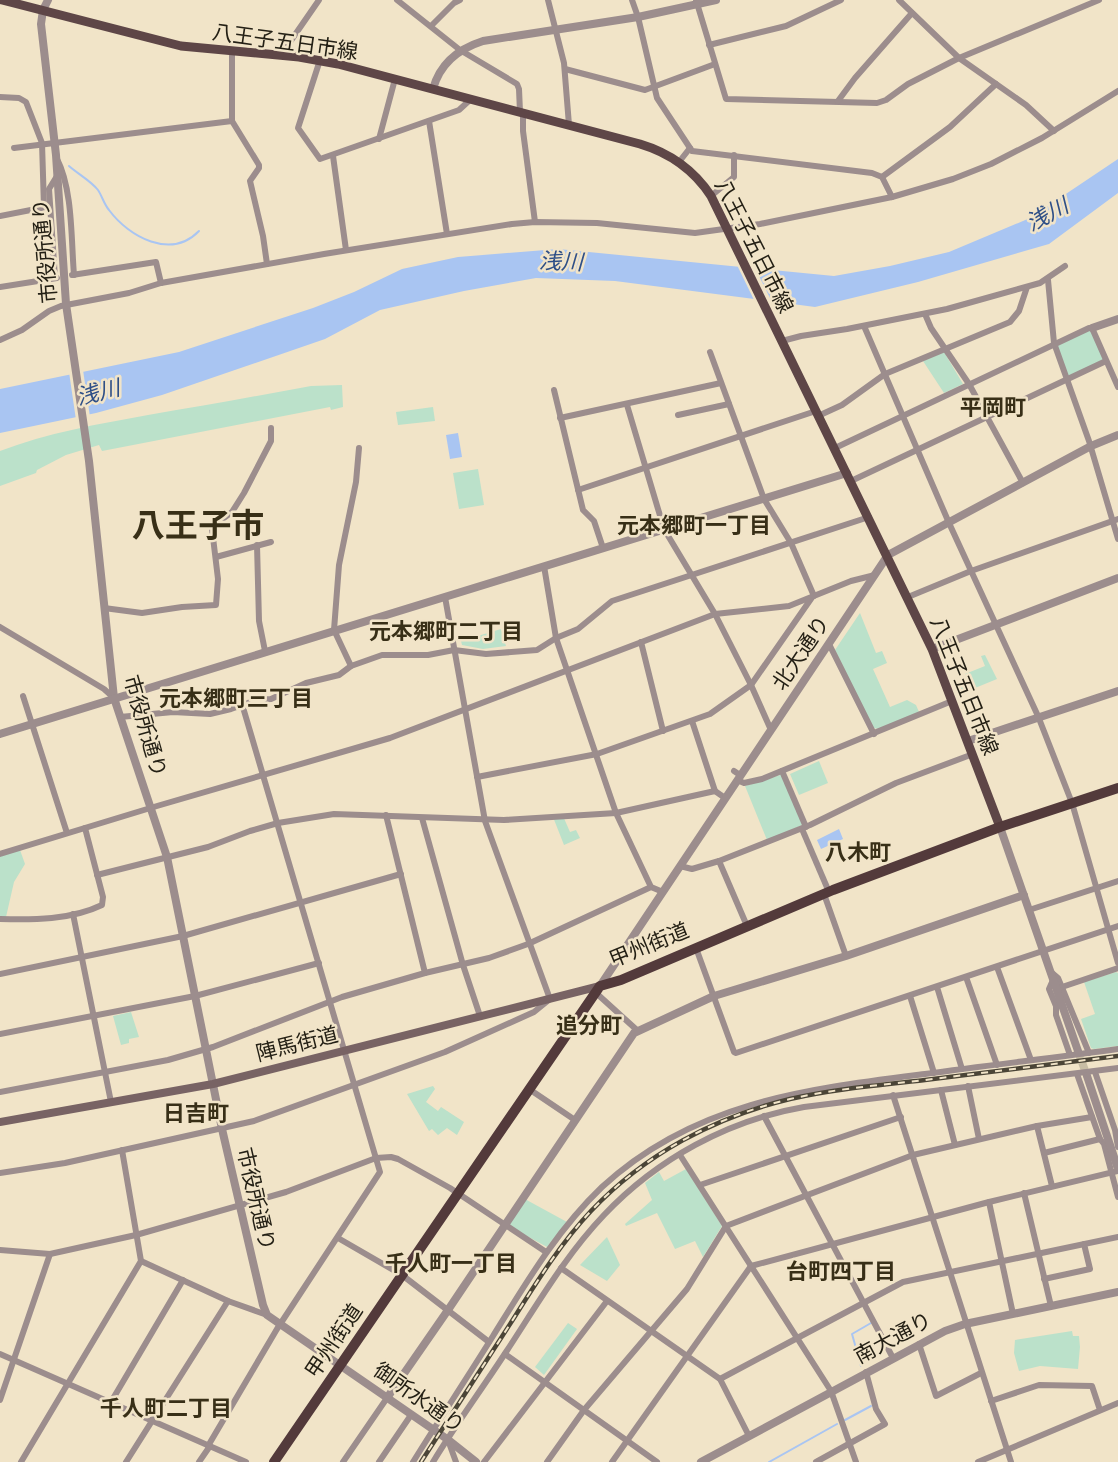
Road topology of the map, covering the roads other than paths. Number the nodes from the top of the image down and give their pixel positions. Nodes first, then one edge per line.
1 (2, 0) edge
2 (40, 0) edge
3 (48, 0) edge
4 (320, 0) edge
5 (397, 0) edge
6 (460, 0) edge
7 (548, 0) edge
8 (632, 0) edge
9 (716, 0) edge
10 (841, 0) edge
11 (899, 0) edge
12 (1099, 0) edge
13 (696, 2) edge
14 (43, 10) junction
15 (912, 13) junction
16 (638, 17) junction
17 (431, 26) junction
18 (557, 29) junction
19 (709, 45) junction
20 (460, 50) junction
21 (232, 51) junction
22 (281, 56) junction
23 (958, 58) junction
24 (320, 60) junction
25 (715, 64) junction
26 (565, 69) junction
27 (395, 79) junction
28 (996, 84) junction
29 (654, 87) junction
30 (433, 89) junction
31 (1118, 91) edge
32 (0, 98) edge
33 (471, 99) junction
34 (838, 101) junction
35 (522, 112) junction
36 (232, 121) junction
37 (429, 121) junction
38 (570, 125) junction
39 (1054, 131) junction
40 (379, 139) junction
41 (54, 142) junction
42 (42, 143) junction
43 (14, 148) dead end
44 (690, 148) junction
45 (56, 155) junction
46 (734, 155) junction
47 (333, 156) junction
48 (679, 162) junction
49 (57, 176) junction
50 (882, 177) junction
51 (711, 196) junction
52 (892, 197) junction
53 (47, 207) junction
54 (0, 216) edge
55 (535, 222) junction
56 (728, 229) junction
57 (447, 234) junction
58 (346, 250) junction
59 (267, 264) junction
60 (1065, 266) dead end
61 (1048, 280) junction
62 (161, 283) junction
63 (0, 287) edge
64 (1027, 287) junction
65 (67, 306) junction
66 (925, 314) junction
67 (1118, 319) edge
68 (864, 326) junction
69 (1092, 328) junction
70 (781, 339) junction
71 (0, 340) edge
72 (1054, 343) junction
73 (944, 349) junction
74 (710, 352) dead end
75 (1106, 361) junction
76 (1115, 372) edge
77 (885, 374) junction
78 (1067, 379) junction
79 (721, 383) junction
80 (969, 384) junction
81 (1118, 387) edge
82 (554, 390) dead end
83 (729, 404) junction
84 (627, 405) junction
85 (817, 413) junction
86 (678, 416) dead end
87 (903, 416) junction
88 (986, 417) junction
89 (560, 418) junction
90 (271, 428) dead end
91 (1118, 435) edge
92 (740, 436) junction
93 (1091, 446) junction
94 (359, 448) dead end
95 (835, 448) junction
96 (916, 449) junction
97 (646, 468) junction
98 (849, 477) junction
99 (1023, 483) junction
100 (578, 490) junction
101 (764, 499) junction
102 (869, 517) junction
103 (1115, 520) edge
104 (949, 523) junction
105 (664, 529) junction
106 (1118, 539) edge
107 (271, 542) dead end
108 (790, 543) junction
109 (257, 545) junction
110 (603, 548) junction
111 (888, 555) junction
112 (216, 557) junction
113 (544, 566) junction
114 (971, 571) junction
115 (691, 574) junction
116 (875, 575) junction
117 (1118, 578) edge
118 (814, 596) junction
119 (445, 597) junction
120 (908, 597) junction
121 (104, 608) junction
122 (715, 614) junction
123 (995, 624) junction
124 (3, 628) edge
125 (334, 630) junction
126 (556, 638) junction
127 (641, 642) junction
128 (829, 644) junction
129 (932, 649) junction
130 (454, 650) junction
131 (265, 651) junction
132 (351, 666) junction
133 (568, 670) junction
134 (752, 685) junction
135 (1118, 691) edge
136 (23, 696) dead end
137 (114, 698) junction
138 (242, 704) junction
139 (956, 706) junction
140 (465, 710) junction
141 (1038, 716) junction
142 (120, 717) junction
143 (692, 721) junction
144 (32, 724) junction
145 (771, 730) junction
146 (663, 731) junction
147 (0, 734) edge
148 (874, 734) junction
149 (968, 741) junction
150 (597, 754) junction
151 (973, 754) junction
152 (782, 771) junction
153 (263, 775) junction
154 (737, 775) junction
155 (477, 777) junction
156 (1118, 788) edge
157 (715, 791) junction
158 (725, 798) junction
159 (1072, 803) junction
160 (151, 808) junction
161 (616, 813) junction
162 (387, 816) junction
163 (422, 818) junction
164 (485, 821) junction
165 (278, 823) junction
166 (1000, 827) junction
167 (85, 828) junction
168 (804, 828) junction
169 (67, 833) junction
170 (0, 854) edge
171 (167, 857) junction
172 (719, 861) junction
173 (680, 866) junction
174 (401, 874) junction
175 (97, 875) junction
176 (1118, 880) edge
177 (651, 887) junction
178 (1095, 888) junction
179 (663, 892) junction
180 (827, 893) junction
181 (1024, 895) junction
182 (301, 903) junction
183 (1029, 910) junction
184 (73, 914) junction
185 (0, 919) edge
186 (747, 926) junction
187 (1118, 926) edge
188 (1107, 930) junction
189 (183, 936) junction
190 (528, 944) junction
191 (696, 948) junction
192 (1044, 951) junction
193 (846, 956) junction
194 (81, 957) junction
195 (319, 963) junction
196 (1118, 963) edge
197 (463, 964) junction
198 (997, 967) junction
199 (1118, 968) edge
200 (424, 973) junction
201 (0, 974) edge
202 (1052, 976) junction
203 (966, 977) junction
204 (937, 987) junction
205 (1062, 987) junction
206 (598, 989) junction
207 (195, 996) junction
208 (714, 996) junction
209 (910, 996) junction
210 (550, 999) junction
211 (331, 1002) junction
212 (93, 1016) junction
213 (480, 1017) junction
214 (638, 1031) junction
215 (0, 1034) edge
216 (206, 1049) junction
217 (1118, 1049) edge
218 (344, 1051) junction
219 (1074, 1053) junction
220 (1089, 1053) junction
221 (1031, 1060) junction
222 (996, 1065) junction
223 (1118, 1068) edge
224 (962, 1069) junction
225 (105, 1072) junction
226 (934, 1072) junction
227 (1095, 1072) junction
228 (1077, 1074) junction
229 (1087, 1076) tunnel mouth
230 (213, 1084) junction
231 (354, 1086) junction
232 (968, 1086) junction
233 (529, 1089) junction
234 (941, 1090) junction
235 (0, 1092) edge
236 (893, 1095) junction
237 (111, 1102) junction
238 (1118, 1113) edge
239 (1110, 1114) junction
240 (764, 1116) junction
241 (901, 1117) junction
242 (1092, 1117) junction
243 (575, 1120) junction
244 (0, 1122) edge
245 (1037, 1126) junction
246 (222, 1129) junction
247 (979, 1139) junction
248 (1100, 1139) junction
249 (955, 1145) junction
250 (1118, 1147) edge
251 (122, 1150) junction
252 (1044, 1153) junction
253 (680, 1155) junction
254 (913, 1155) junction
255 (785, 1156) junction
256 (376, 1158) junction
257 (1116, 1170) edge
258 (0, 1173) edge
259 (700, 1185) junction
260 (1053, 1186) junction
261 (1023, 1193) junction
262 (458, 1194) junction
263 (806, 1195) junction
264 (1118, 1197) edge
265 (988, 1202) junction
266 (239, 1207) junction
267 (931, 1218) junction
268 (505, 1224) junction
269 (726, 1226) junction
270 (136, 1235) junction
271 (1118, 1237) edge
272 (338, 1238) junction
273 (833, 1244) junction
274 (1084, 1244) junction
275 (0, 1250) edge
276 (546, 1252) junction
277 (1038, 1253) junction
278 (50, 1254) junction
279 (1002, 1260) junction
280 (141, 1261) junction
281 (751, 1266) junction
282 (561, 1268) junction
283 (949, 1271) junction
284 (402, 1275) junction
285 (1044, 1279) junction
286 (183, 1280) junction
287 (1118, 1292) edge
288 (228, 1301) junction
289 (607, 1301) junction
290 (864, 1302) junction
291 (1051, 1306) junction
292 (448, 1311) junction
293 (1013, 1314) junction
294 (267, 1315) junction
295 (965, 1324) junction
296 (281, 1325) junction
297 (651, 1331) junction
298 (797, 1338) junction
299 (489, 1342) junction
300 (919, 1344) junction
301 (0, 1354) edge
302 (505, 1354) junction
303 (687, 1358) junction
304 (893, 1358) junction
305 (14, 1360) junction
306 (340, 1365) junction
307 (866, 1372) junction
308 (981, 1373) junction
309 (720, 1379) junction
310 (68, 1383) junction
311 (545, 1383) junction
312 (831, 1391) junction
313 (387, 1398) junction
314 (0, 1400) edge
315 (991, 1401) junction
316 (111, 1402) junction
317 (1118, 1403) edge
318 (584, 1410) junction
319 (1100, 1410) junction
320 (411, 1415) junction
321 (153, 1422) junction
322 (433, 1430) junction
323 (749, 1436) junction
324 (447, 1439) junction
325 (627, 1441) junction
326 (850, 1444) junction
327 (209, 1446) junction
328 (1007, 1448) junction
329 (21, 1462) edge
330 (126, 1462) edge
331 (199, 1462) edge
332 (246, 1462) edge
333 (274, 1462) edge
334 (343, 1462) edge
335 (379, 1462) edge
336 (413, 1462) edge
337 (433, 1462) edge
338 (456, 1462) edge
339 (476, 1462) edge
340 (484, 1462) edge
341 (547, 1462) edge
342 (612, 1462) edge
343 (657, 1462) edge
344 (701, 1462) edge
345 (816, 1462) edge
346 (856, 1462) edge
347 (978, 1462) edge
348 (1011, 1462) edge

1 - 14 main road, 八王子五日市線
2 - 14 street
3 - 14 street
4 - 22 street
5 - 17 street
6 - 17 street
7 - 18 street
8 - 16 street
9 - 13 street
10 - 19 street
11 - 15 street
12 - 23 street
13 - 16 street
13 - 19 street
14 - 21 main road, 八王子五日市線
14 - 41 street, 市役所通り
15 - 23 street
15 - 34 street
16 - 18 street
16 - 29 street
17 - 20 street
18 - 20 street
18 - 26 street
19 - 25 street
20 - 30 street
20 - 35 street
21 - 22 main road, 八王子五日市線
21 - 36 street
22 - 24 main road, 八王子五日市線
23 - 28 street
23 - 34 street
24 - 27 main road, 八王子五日市線
24 - 47 street
25 - 29 street
25 - 34 street
26 - 29 street
26 - 38 street
27 - 30 main road, 八王子五日市線
27 - 40 street
28 - 39 street
28 - 50 street
29 - 44 street
30 - 33 main road, 八王子五日市線
31 - 39 street
32 - 42 street
33 - 35 main road, 八王子五日市線
33 - 37 street
35 - 38 main road, 八王子五日市線
35 - 55 street
36 - 41 street
36 - 59 street
37 - 40 street
37 - 57 street
38 - 48 main road, 八王子五日市線
39 - 52 street
40 - 47 street
41 - 42 street
41 - 45 street, 市役所通り
42 - 43 street
42 - 53 street
44 - 46 street
44 - 48 street
45 - 49 street, 市役所通り
45 - 62 street
46 - 50 street
46 - 51 street
47 - 58 street
48 - 51 main road, 八王子五日市線
49 - 53 street
49 - 65 street, 市役所通り
50 - 52 street
51 - 56 main road, 八王子五日市線
52 - 56 street
53 - 54 street
53 - 63 street
55 - 56 street
55 - 57 street
56 - 70 main road, 八王子五日市線
57 - 58 street
58 - 59 street
59 - 62 street
60 - 61 street
61 - 64 street
61 - 72 street
62 - 65 street
64 - 66 street
64 - 73 street
65 - 71 street
65 - 121 street, 市役所通り
66 - 68 street
66 - 73 street
67 - 69 street
68 - 70 street
68 - 77 street
69 - 72 street
69 - 75 street
70 - 85 main road, 八王子五日市線
72 - 78 street
72 - 80 street
73 - 77 street
73 - 80 street
74 - 79 street
75 - 76 street
75 - 78 street
76 - 81 street
77 - 85 street
77 - 87 street
78 - 88 street
78 - 93 street
79 - 83 street
79 - 84 street
80 - 87 street
80 - 88 street
82 - 89 street
83 - 86 street
83 - 92 street
84 - 89 street
84 - 97 street
85 - 92 street
85 - 95 main road, 八王子五日市線
87 - 95 street
87 - 96 street
88 - 96 street
88 - 99 street
89 - 100 street
90 - 112 street
91 - 93 street, 北大通り
92 - 97 street
92 - 101 street
93 - 99 street, 北大通り
93 - 103 street
94 - 125 street
95 - 98 main road, 八王子五日市線
96 - 98 street
96 - 104 street
97 - 100 street
97 - 105 street
98 - 101 street
98 - 102 main road, 八王子五日市線
99 - 104 street, 北大通り
100 - 110 street
101 - 105 street
101 - 108 street
102 - 108 street
102 - 111 main road, 八王子五日市線
103 - 106 street
103 - 114 street
104 - 111 street, 北大通り
104 - 114 street
105 - 110 street
105 - 115 street
107 - 109 street
108 - 115 street
108 - 118 street
109 - 112 street
109 - 131 street
110 - 113 street
111 - 116 street, 北大通り
111 - 120 main road, 八王子五日市線
112 - 121 street
113 - 119 street
113 - 126 street
114 - 120 street
114 - 123 street
115 - 122 street
115 - 126 street
116 - 118 street
116 - 128 street, 北大通り
117 - 123 street
118 - 122 street
118 - 134 street
119 - 125 street
119 - 130 street
120 - 129 main road, 八王子五日市線
121 - 137 street, 市役所通り
122 - 127 street
122 - 134 street
123 - 129 street
123 - 141 street
124 - 137 street
125 - 131 street
125 - 132 street
126 - 130 street
126 - 133 street
127 - 133 street
127 - 146 street
128 - 145 street, 北大通り
128 - 148 street
129 - 139 main road, 八王子五日市線
130 - 132 street
130 - 140 street
131 - 137 street
132 - 138 street
133 - 140 street
133 - 150 street
134 - 143 street
134 - 145 street
135 - 141 street
136 - 144 street
137 - 142 street, 市役所通り
137 - 144 street
138 - 142 street
138 - 153 street
139 - 148 street
139 - 149 main road, 八王子五日市線
140 - 153 street
140 - 155 street
141 - 149 street
141 - 159 street
142 - 160 street, 市役所通り
143 - 146 street
143 - 157 street
144 - 147 street
144 - 169 street
145 - 154 street, 北大通り
146 - 150 street
148 - 152 street
149 - 151 main road, 八王子五日市線
150 - 155 street
150 - 161 street
151 - 166 main road, 八王子五日市線
151 - 168 street
152 - 154 street
152 - 168 street
153 - 160 street
153 - 165 street
154 - 158 street, 北大通り
155 - 164 street
156 - 159 highway, 甲州街道
157 - 158 street
157 - 161 street
158 - 173 street, 北大通り
159 - 166 highway, 甲州街道
159 - 178 street
160 - 167 street
160 - 171 street, 市役所通り
161 - 164 street
161 - 177 street
162 - 163 street
162 - 165 street
162 - 174 street
163 - 164 street
163 - 197 street
164 - 190 street
165 - 171 street
165 - 182 street
166 - 180 highway, 甲州街道
166 - 181 street
167 - 169 street
167 - 175 street
168 - 172 street
168 - 180 street
169 - 170 street
171 - 175 street
171 - 189 street, 市役所通り
172 - 173 street
172 - 186 street
173 - 179 street, 北大通り
174 - 182 street
174 - 200 street
175 - 184 street
176 - 178 street
177 - 179 street
177 - 190 street
178 - 183 street
178 - 188 street
179 - 206 street, 北大通り
180 - 186 highway, 甲州街道
180 - 193 street
181 - 183 street
181 - 193 street
182 - 189 street
182 - 195 street
183 - 192 street
184 - 185 street
184 - 194 street
186 - 191 highway, 甲州街道
187 - 188 street
188 - 192 street
188 - 196 street
189 - 194 street
189 - 207 street, 市役所通り
190 - 197 street
190 - 210 street
191 - 206 highway, 甲州街道
191 - 208 street
192 - 198 street
192 - 202 street
193 - 208 street
194 - 201 street
194 - 212 street
195 - 207 street
195 - 211 street
197 - 200 street
197 - 213 street
198 - 203 street
198 - 221 street
199 - 205 street
200 - 211 street
202 - 205 street
202 - 219 street
203 - 204 street
203 - 222 street
204 - 209 street
204 - 224 street
205 - 220 street
206 - 210 main road, 陣馬街道
206 - 214 street
206 - 233 highway, 甲州街道
207 - 212 street
207 - 216 street, 市役所通り
208 - 209 street
208 - 214 street
209 - 226 street
210 - 213 main road, 陣馬街道
210 - 231 street
211 - 216 street
211 - 218 street
212 - 215 street
212 - 225 street
213 - 218 main road, 陣馬街道
214 - 243 street
216 - 225 street
216 - 230 street, 市役所通り
217 - 220 street
218 - 230 main road, 陣馬街道
218 - 231 street
219 - 220 street
219 - 221 street
221 - 222 street
222 - 224 street
223 - 227 street
224 - 226 street
225 - 235 street
225 - 237 street
226 - 276 street
227 - 228 street
227 - 239 street
228 - 232 street
228 - 242 street
229 - 257 street
230 - 237 main road, 陣馬街道
230 - 246 street, 市役所通り
231 - 246 street
231 - 256 street
232 - 234 street
232 - 247 street
233 - 243 street
233 - 262 highway, 甲州街道
234 - 236 street
234 - 249 street
236 - 240 street
236 - 241 street
237 - 244 main road, 陣馬街道
238 - 239 street
239 - 250 street
240 - 253 street
240 - 255 street
241 - 254 street
241 - 255 street
242 - 245 street
242 - 248 street
243 - 268 street
245 - 247 street
245 - 252 street
246 - 251 street
246 - 266 street, 市役所通り
247 - 249 street
248 - 252 street
248 - 257 street
249 - 254 street
251 - 258 street
251 - 270 street
252 - 260 street
253 - 259 street
253 - 282 street
254 - 263 street
254 - 267 street
255 - 259 street
255 - 263 street
256 - 262 street
256 - 266 street
256 - 272 street
257 - 260 street
257 - 264 street
259 - 269 street
260 - 261 street
261 - 265 street
261 - 277 street
262 - 268 street
262 - 284 highway, 甲州街道
263 - 269 street
263 - 273 street
265 - 267 street
265 - 279 street
266 - 270 street
266 - 294 street, 市役所通り
267 - 273 street
267 - 283 street
268 - 276 street
268 - 292 street
269 - 281 street
269 - 297 street
270 - 278 street
270 - 280 street
271 - 274 street
272 - 284 street
272 - 296 street
273 - 281 street
273 - 290 street
274 - 277 street
274 - 285 street
275 - 278 street
276 - 299 street
277 - 279 street
277 - 285 street
278 - 305 street
279 - 283 street
279 - 293 street
280 - 286 street
280 - 310 street
281 - 298 street
281 - 303 street
282 - 289 street
282 - 302 street
283 - 290 street
283 - 295 street
284 - 292 street
284 - 306 highway, 甲州街道
285 - 291 street
286 - 288 street
286 - 316 street
287 - 291 street, 南大通り
288 - 294 street
288 - 321 street
289 - 297 street
289 - 311 street
290 - 298 street
290 - 304 street
291 - 293 street, 南大通り
292 - 299 street
292 - 313 street
293 - 295 street, 南大通り
294 - 296 street
295 - 300 street, 南大通り
295 - 308 street
296 - 306 street
296 - 327 street
297 - 303 street
297 - 318 street
298 - 309 street
298 - 312 street
299 - 322 street
300 - 304 street, 南大通り
300 - 308 street
301 - 305 street
302 - 311 street
302 - 324 street
303 - 309 street
303 - 325 street
304 - 307 street, 南大通り
305 - 310 street
305 - 314 street
306 - 313 street, 御所水通り
306 - 333 highway, 甲州街道
307 - 312 street, 南大通り
307 - 326 street
308 - 315 street
309 - 323 street
310 - 316 street
310 - 329 street
311 - 318 street
311 - 340 street
312 - 323 street, 南大通り
312 - 326 street
313 - 320 street, 御所水通り
313 - 334 street
315 - 319 street
315 - 328 street
316 - 321 street
317 - 319 street
318 - 325 street
318 - 341 street
319 - 328 street
320 - 322 street, 御所水通り
320 - 335 street
321 - 327 street
321 - 330 street
322 - 324 street, 御所水通り
322 - 336 street
323 - 344 street, 南大通り
324 - 337 street
324 - 338 street
324 - 339 street, 御所水通り
325 - 342 street
325 - 343 street
326 - 345 street
326 - 346 street
327 - 331 street
327 - 332 street
328 - 347 street
328 - 348 street

